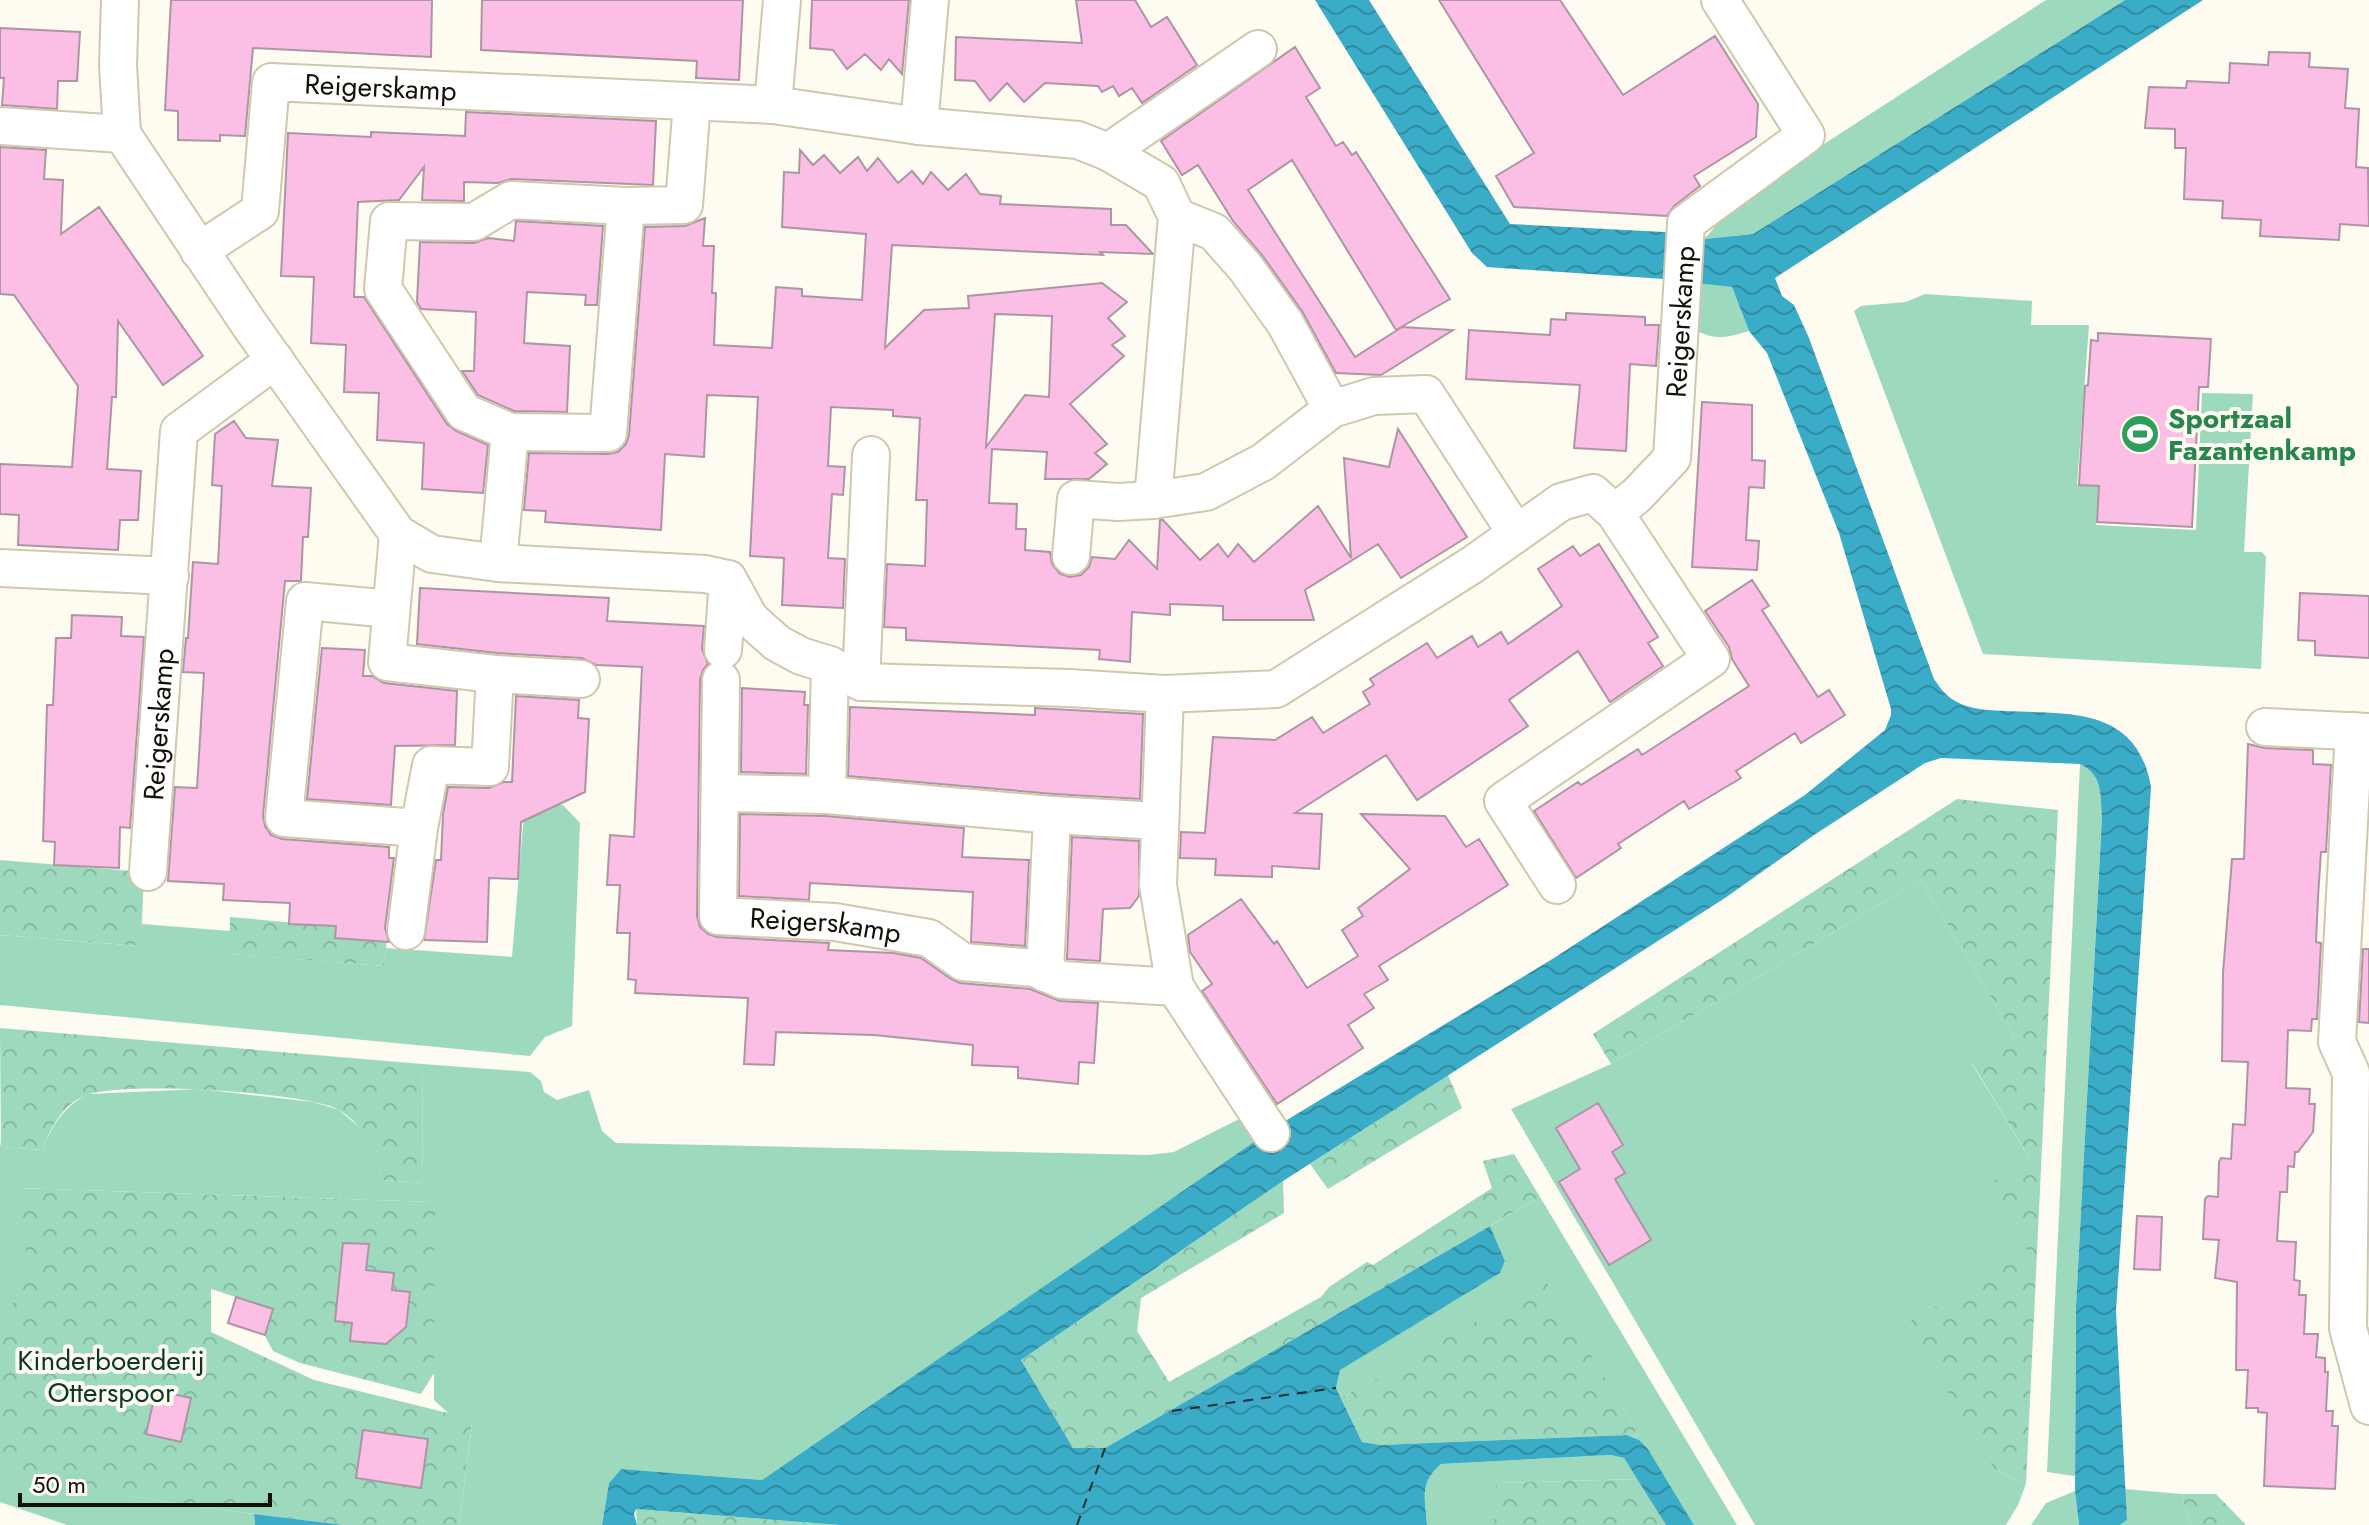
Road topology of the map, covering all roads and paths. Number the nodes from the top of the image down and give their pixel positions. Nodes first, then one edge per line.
1 (120, 0) edge
2 (782, 0) edge
3 (930, 0) edge
4 (1720, 0) edge
5 (1258, 49) dead end
6 (692, 102) junction
7 (773, 105) junction
8 (0, 126) edge
9 (919, 126) junction
10 (122, 134) junction
11 (1108, 152) junction
12 (626, 206) junction
13 (1177, 217) junction
14 (199, 251) junction
15 (275, 360) junction
16 (1332, 409) junction
17 (510, 432) junction
18 (871, 455) dead end
19 (1153, 500) junction
20 (1615, 513) junction
21 (1516, 533) junction
22 (398, 534) junction
23 (1071, 556) dead end
24 (498, 563) junction
25 (0, 568) edge
26 (170, 576) junction
27 (728, 579) junction
28 (391, 609) junction
29 (846, 673) junction
30 (495, 674) junction
31 (581, 679) dead end
32 (1165, 694) junction
33 (2265, 727) dead end
34 (2361, 731) edge
35 (720, 793) junction
36 (827, 795) junction
37 (1052, 815) junction
38 (1160, 821) junction
39 (419, 828) junction
40 (148, 872) dead end
41 (1557, 885) dead end
42 (406, 931) dead end
43 (1045, 973) junction
44 (1175, 987) junction
45 (2353, 1042) edge
46 (1271, 1133) dead end
47 (2360, 1180) edge
48 (2369, 1406) edge

1 - 10 street
2 - 7 street
3 - 9 street
4 - 20 street, Reigerskamp
5 - 11 street
6 - 7 street, Reigerskamp
6 - 12 street
6 - 14 street, Reigerskamp
7 - 9 street, Reigerskamp
8 - 10 street
9 - 11 street, Reigerskamp
10 - 14 street
11 - 13 street, Reigerskamp
12 - 17 street
12 - 17 street
13 - 16 street
13 - 19 street
14 - 15 street
15 - 22 street
15 - 26 street, Reigerskamp
16 - 19 street
16 - 21 street
17 - 24 street
18 - 29 street
19 - 23 street
20 - 21 street
20 - 41 street
21 - 32 street
22 - 24 street
22 - 28 street
24 - 27 street
25 - 26 street
26 - 40 street, Reigerskamp
27 - 29 street
27 - 35 street, Reigerskamp
28 - 30 street
28 - 39 street
29 - 32 street
29 - 36 street
30 - 31 street
30 - 39 street
32 - 38 street
33 - 34 street
34 - 45 street
35 - 36 street
35 - 43 street, Reigerskamp
36 - 37 street
37 - 38 street
37 - 43 street
38 - 44 street
39 - 42 street
43 - 44 street, Reigerskamp
44 - 46 street
45 - 47 street
47 - 48 street

